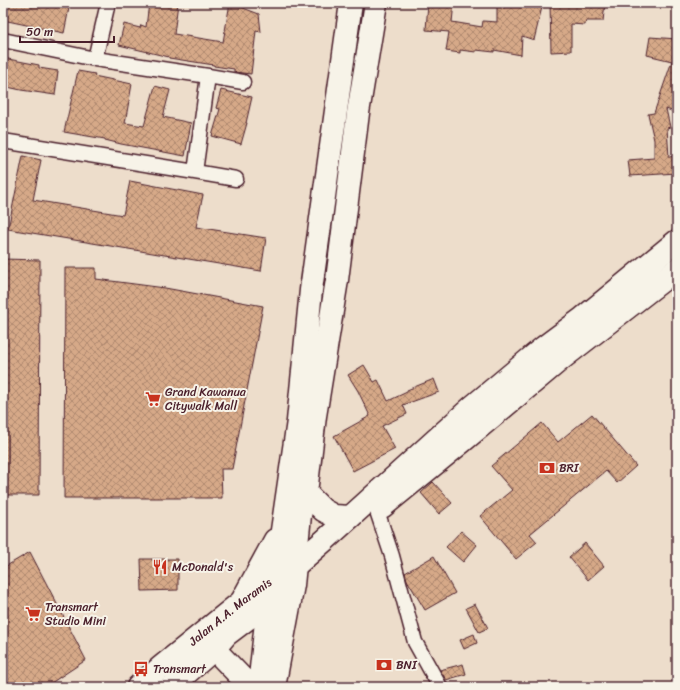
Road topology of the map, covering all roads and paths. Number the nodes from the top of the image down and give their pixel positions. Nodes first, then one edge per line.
1 (108, 3) edge
2 (352, 3) edge
3 (376, 3) edge
4 (3, 40) edge
5 (95, 59) junction
6 (208, 76) junction
7 (243, 82) dead end
8 (3, 141) edge
9 (195, 172) junction
10 (236, 179) dead end
11 (677, 241) edge
12 (677, 269) edge
13 (306, 492) junction
14 (377, 511) junction
15 (350, 517) junction
16 (282, 527) junction
17 (287, 576) junction
18 (241, 602) junction
19 (268, 604) junction
20 (214, 649) junction
21 (138, 687) edge
22 (171, 687) edge
23 (247, 687) edge
24 (259, 687) edge
25 (274, 687) edge
26 (440, 687) edge

1 - 5 street
2 - 16 highway
3 - 13 highway
4 - 5 street
5 - 6 street
6 - 7 street
6 - 9 street
8 - 9 street
9 - 10 street
11 - 15 highway, Jalan A.A. Maramis
12 - 14 highway
13 - 15 highway
13 - 17 highway
14 - 17 highway
14 - 26 street
15 - 17 highway, Jalan A.A. Maramis
16 - 17 highway
16 - 18 highway
17 - 18 highway, Jalan A.A. Maramis
17 - 19 highway
17 - 25 highway
18 - 21 highway, Jalan A.A. Maramis
19 - 20 highway
19 - 24 highway
20 - 22 highway
20 - 23 highway

